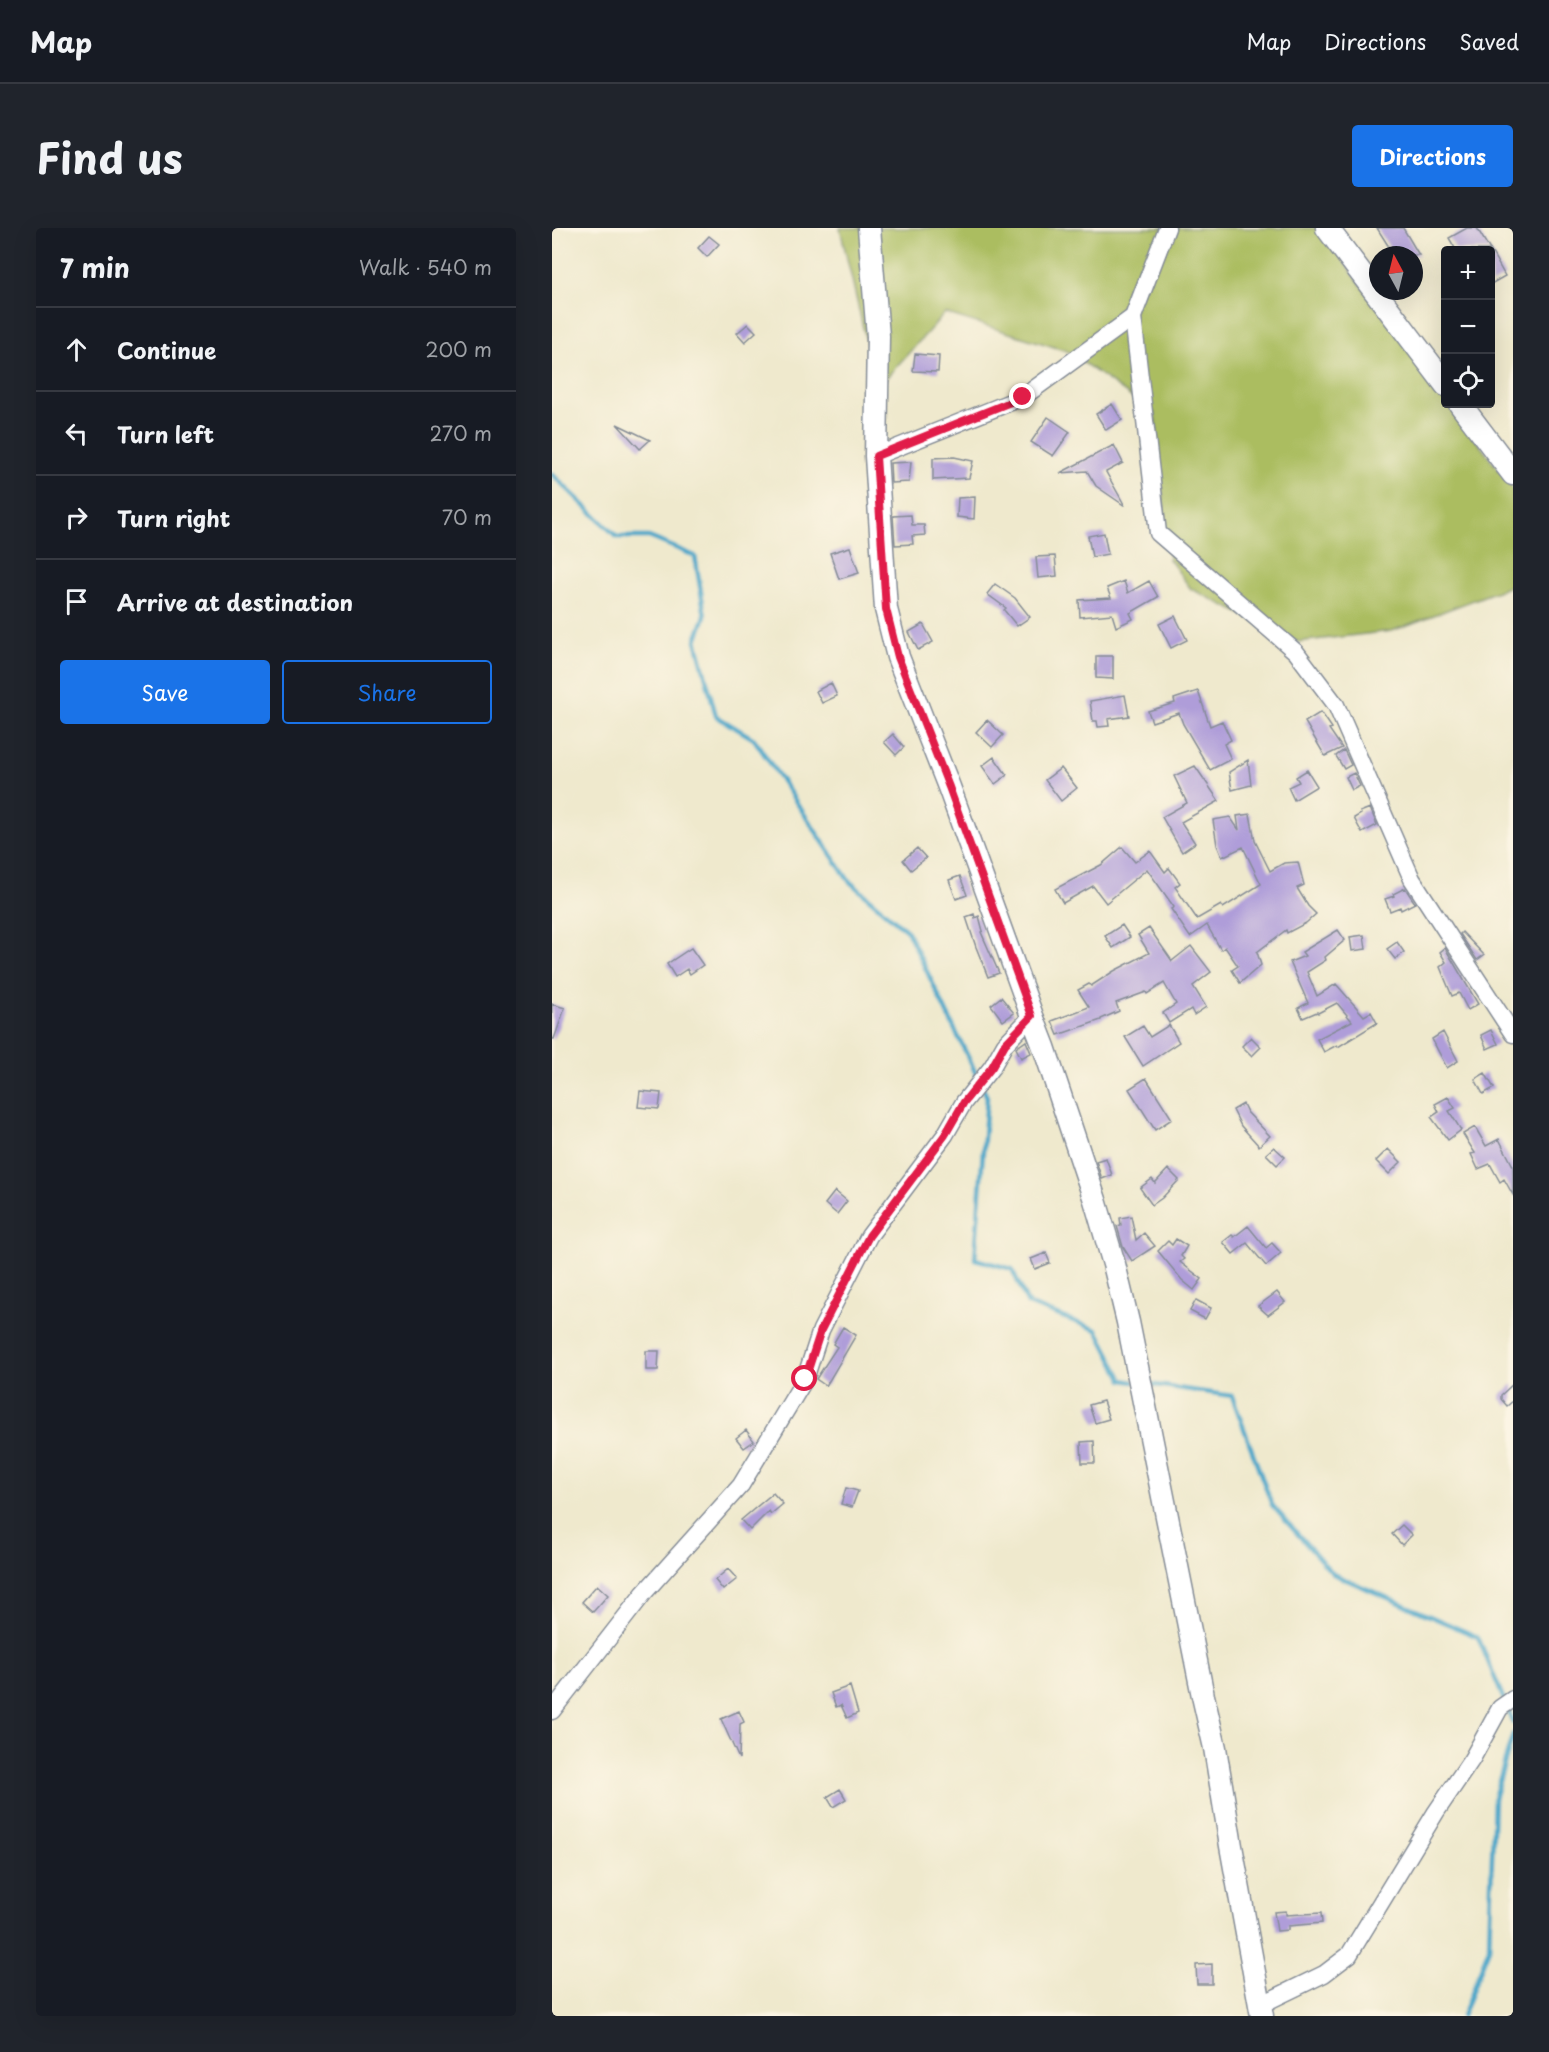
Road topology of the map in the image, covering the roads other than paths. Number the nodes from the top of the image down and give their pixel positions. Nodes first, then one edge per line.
1 (869, 228) edge
2 (1167, 228) edge
3 (1327, 228) edge
4 (1133, 317) junction
5 (1441, 378) edge
6 (1463, 408) edge
7 (876, 456) junction
8 (1513, 474) edge
9 (1032, 1016) junction
10 (1513, 1034) edge
11 (1513, 1699) edge
12 (552, 1711) edge
13 (1261, 2011) edge

1 - 7 street
2 - 4 street
3 - 5 street
4 - 7 street
4 - 10 street
6 - 8 street
7 - 9 street
9 - 12 street
9 - 13 street
11 - 13 street

